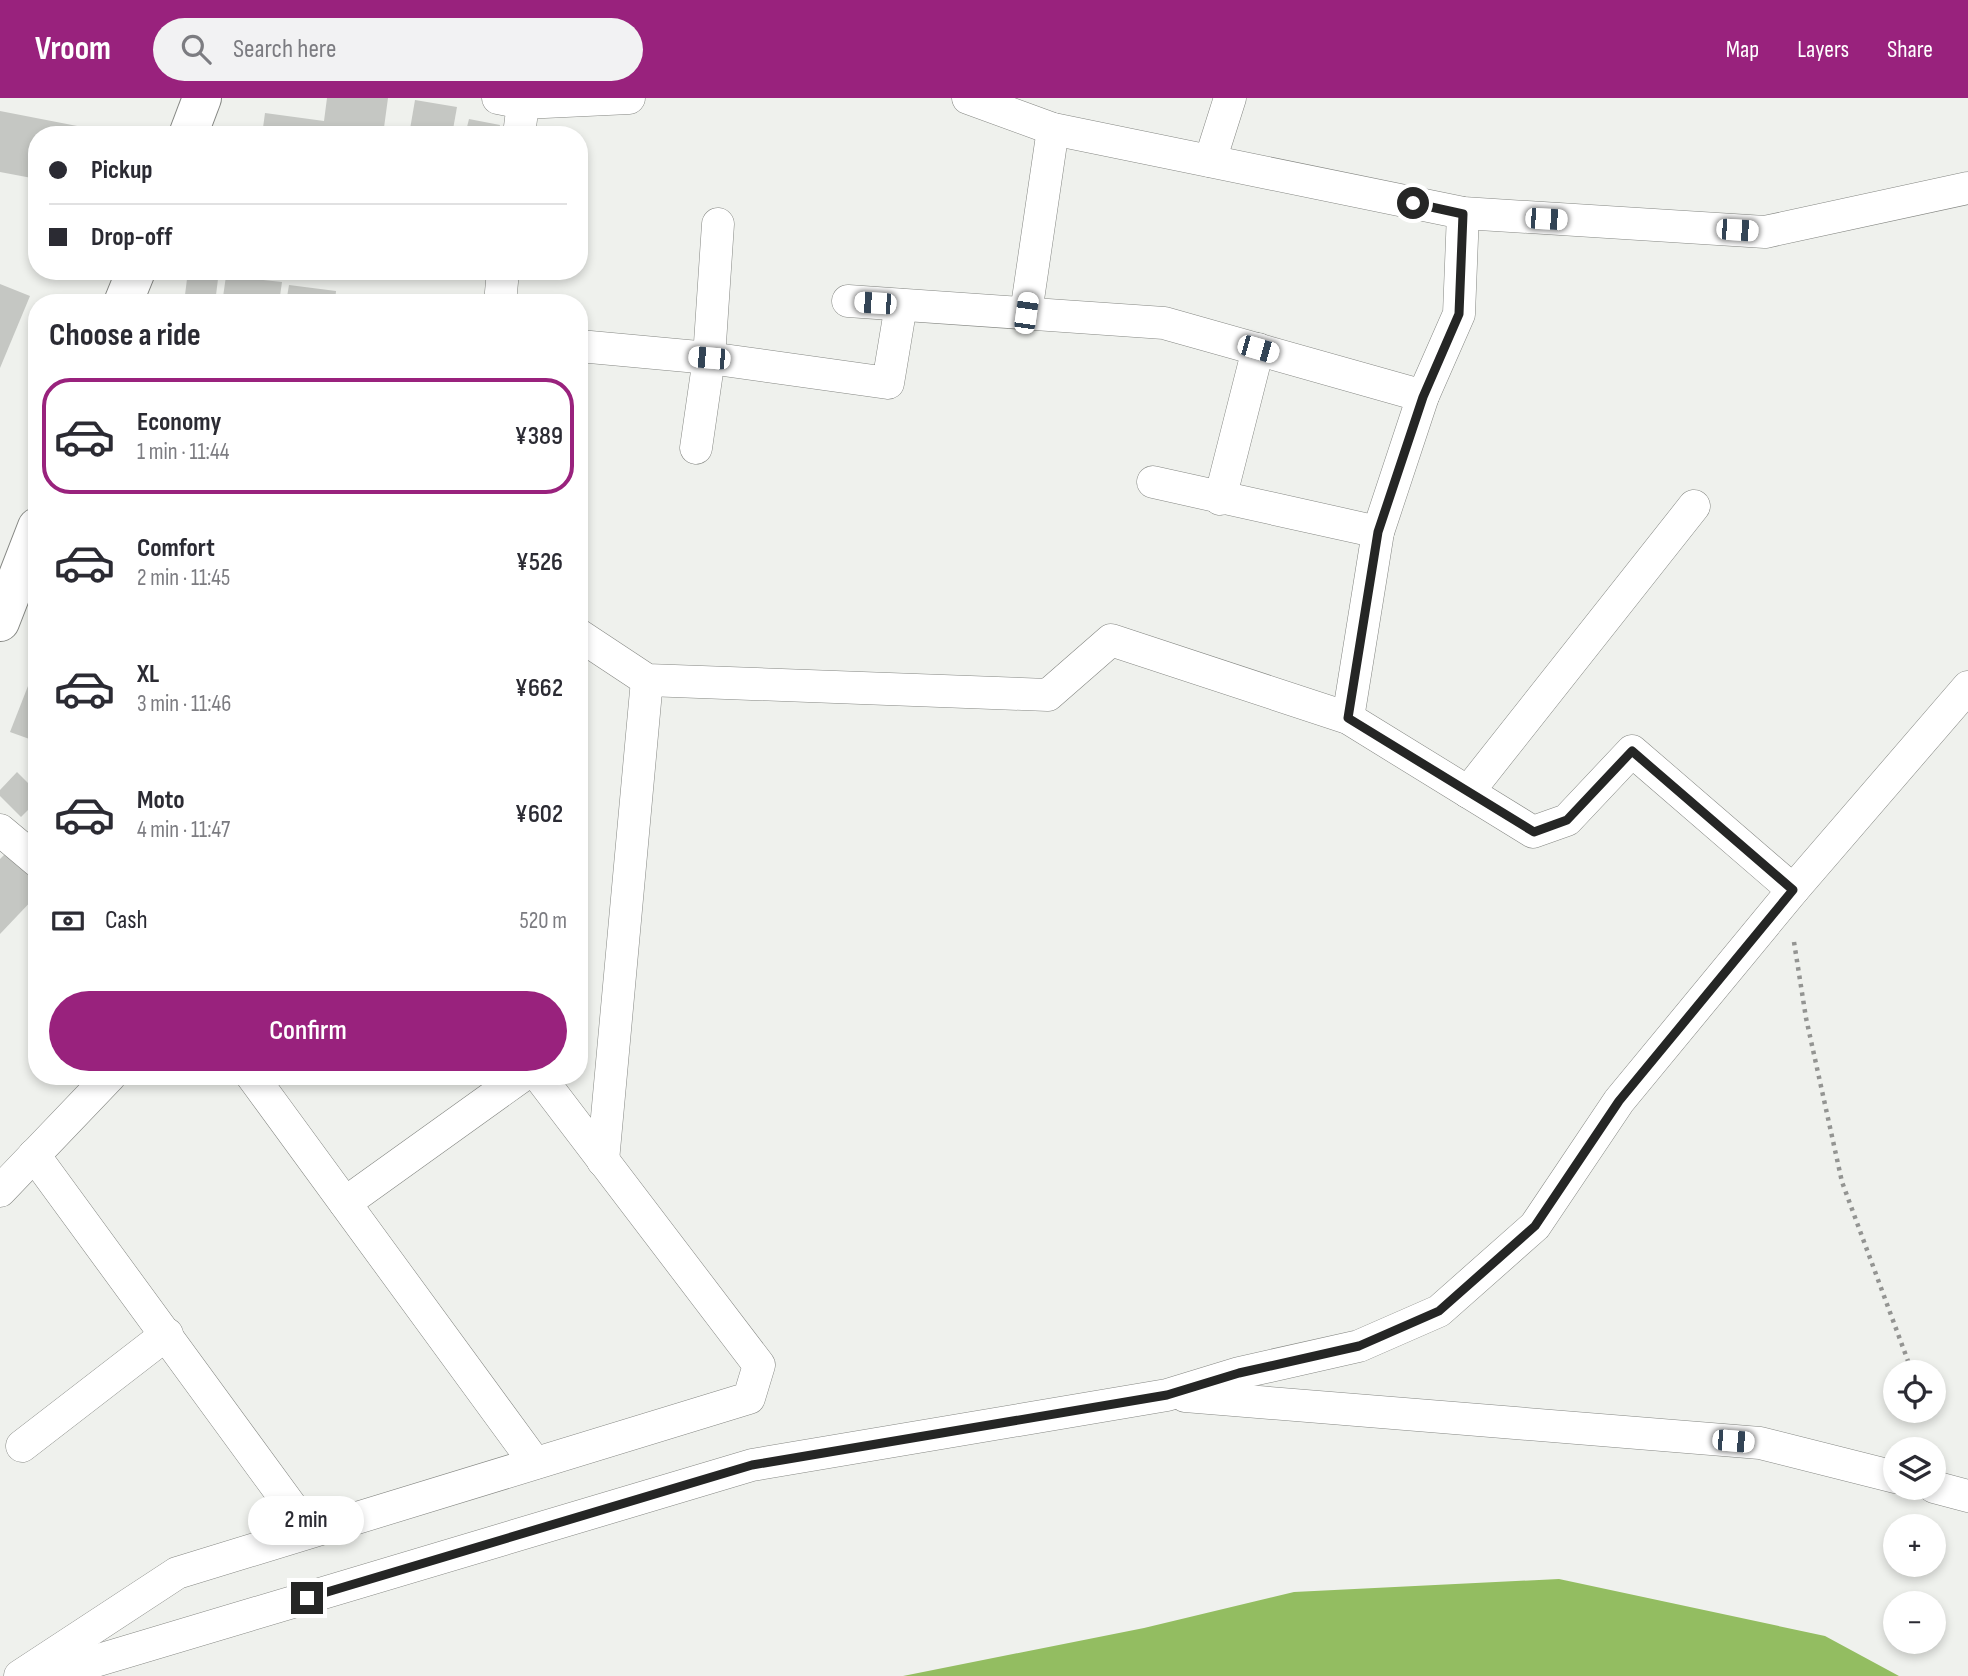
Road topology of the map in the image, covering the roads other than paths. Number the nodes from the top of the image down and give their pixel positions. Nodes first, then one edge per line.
1 (202, 98) edge
2 (629, 98) edge
3 (968, 98) edge
4 (1230, 98) edge
5 (510, 101) edge
6 (191, 126) edge
7 (517, 126) edge
8 (1053, 129) junction
9 (1210, 161) junction
10 (1968, 188) edge
11 (1463, 214) junction
12 (718, 224) dead end
13 (848, 301) dead end
14 (901, 304) junction
15 (1026, 313) junction
16 (588, 347) edge
17 (1258, 349) junction
18 (709, 358) junction
19 (1423, 397) junction
20 (695, 448) dead end
21 (1153, 482) dead end
22 (1220, 499) junction
23 (1694, 506) dead end
24 (1378, 532) junction
25 (28, 550) edge
26 (0, 622) edge
27 (588, 641) edge
28 (647, 680) junction
29 (1968, 687) edge
30 (1348, 718) junction
31 (1468, 792) junction
32 (0, 830) edge
33 (28, 853) edge
34 (1793, 890) junction
35 (101, 1085) edge
36 (259, 1085) edge
37 (509, 1085) edge
38 (546, 1085) edge
39 (34, 1155) junction
40 (603, 1161) junction
41 (0, 1191) edge
42 (345, 1203) junction
43 (167, 1334) junction
44 (1167, 1395) junction
45 (22, 1446) dead end
46 (535, 1462) junction
47 (1883, 1474) edge
48 (1946, 1490) edge
49 (1968, 1496) edge
50 (309, 1531) junction
51 (20, 1676) edge
52 (45, 1676) edge

1 - 6 highway
2 - 5 street
3 - 8 street
4 - 9 street
5 - 7 street
8 - 9 street
8 - 15 street
9 - 11 street
10 - 11 street
11 - 19 street
12 - 18 street
13 - 14 street
14 - 15 street
14 - 18 street
15 - 17 street
16 - 18 street
17 - 19 street
17 - 22 street
18 - 20 street
19 - 24 street
21 - 22 street
22 - 24 street
23 - 31 street
24 - 30 street
25 - 26 highway
27 - 28 street
28 - 30 street
28 - 40 street
29 - 34 street
30 - 31 street
31 - 34 street
32 - 33 street
34 - 44 street
35 - 39 street
36 - 42 street
37 - 42 street
38 - 40 street
39 - 41 street
39 - 43 street
40 - 46 street
42 - 46 street
43 - 45 street
43 - 50 street
44 - 47 street
44 - 52 street
46 - 50 street
48 - 49 street
50 - 51 street

